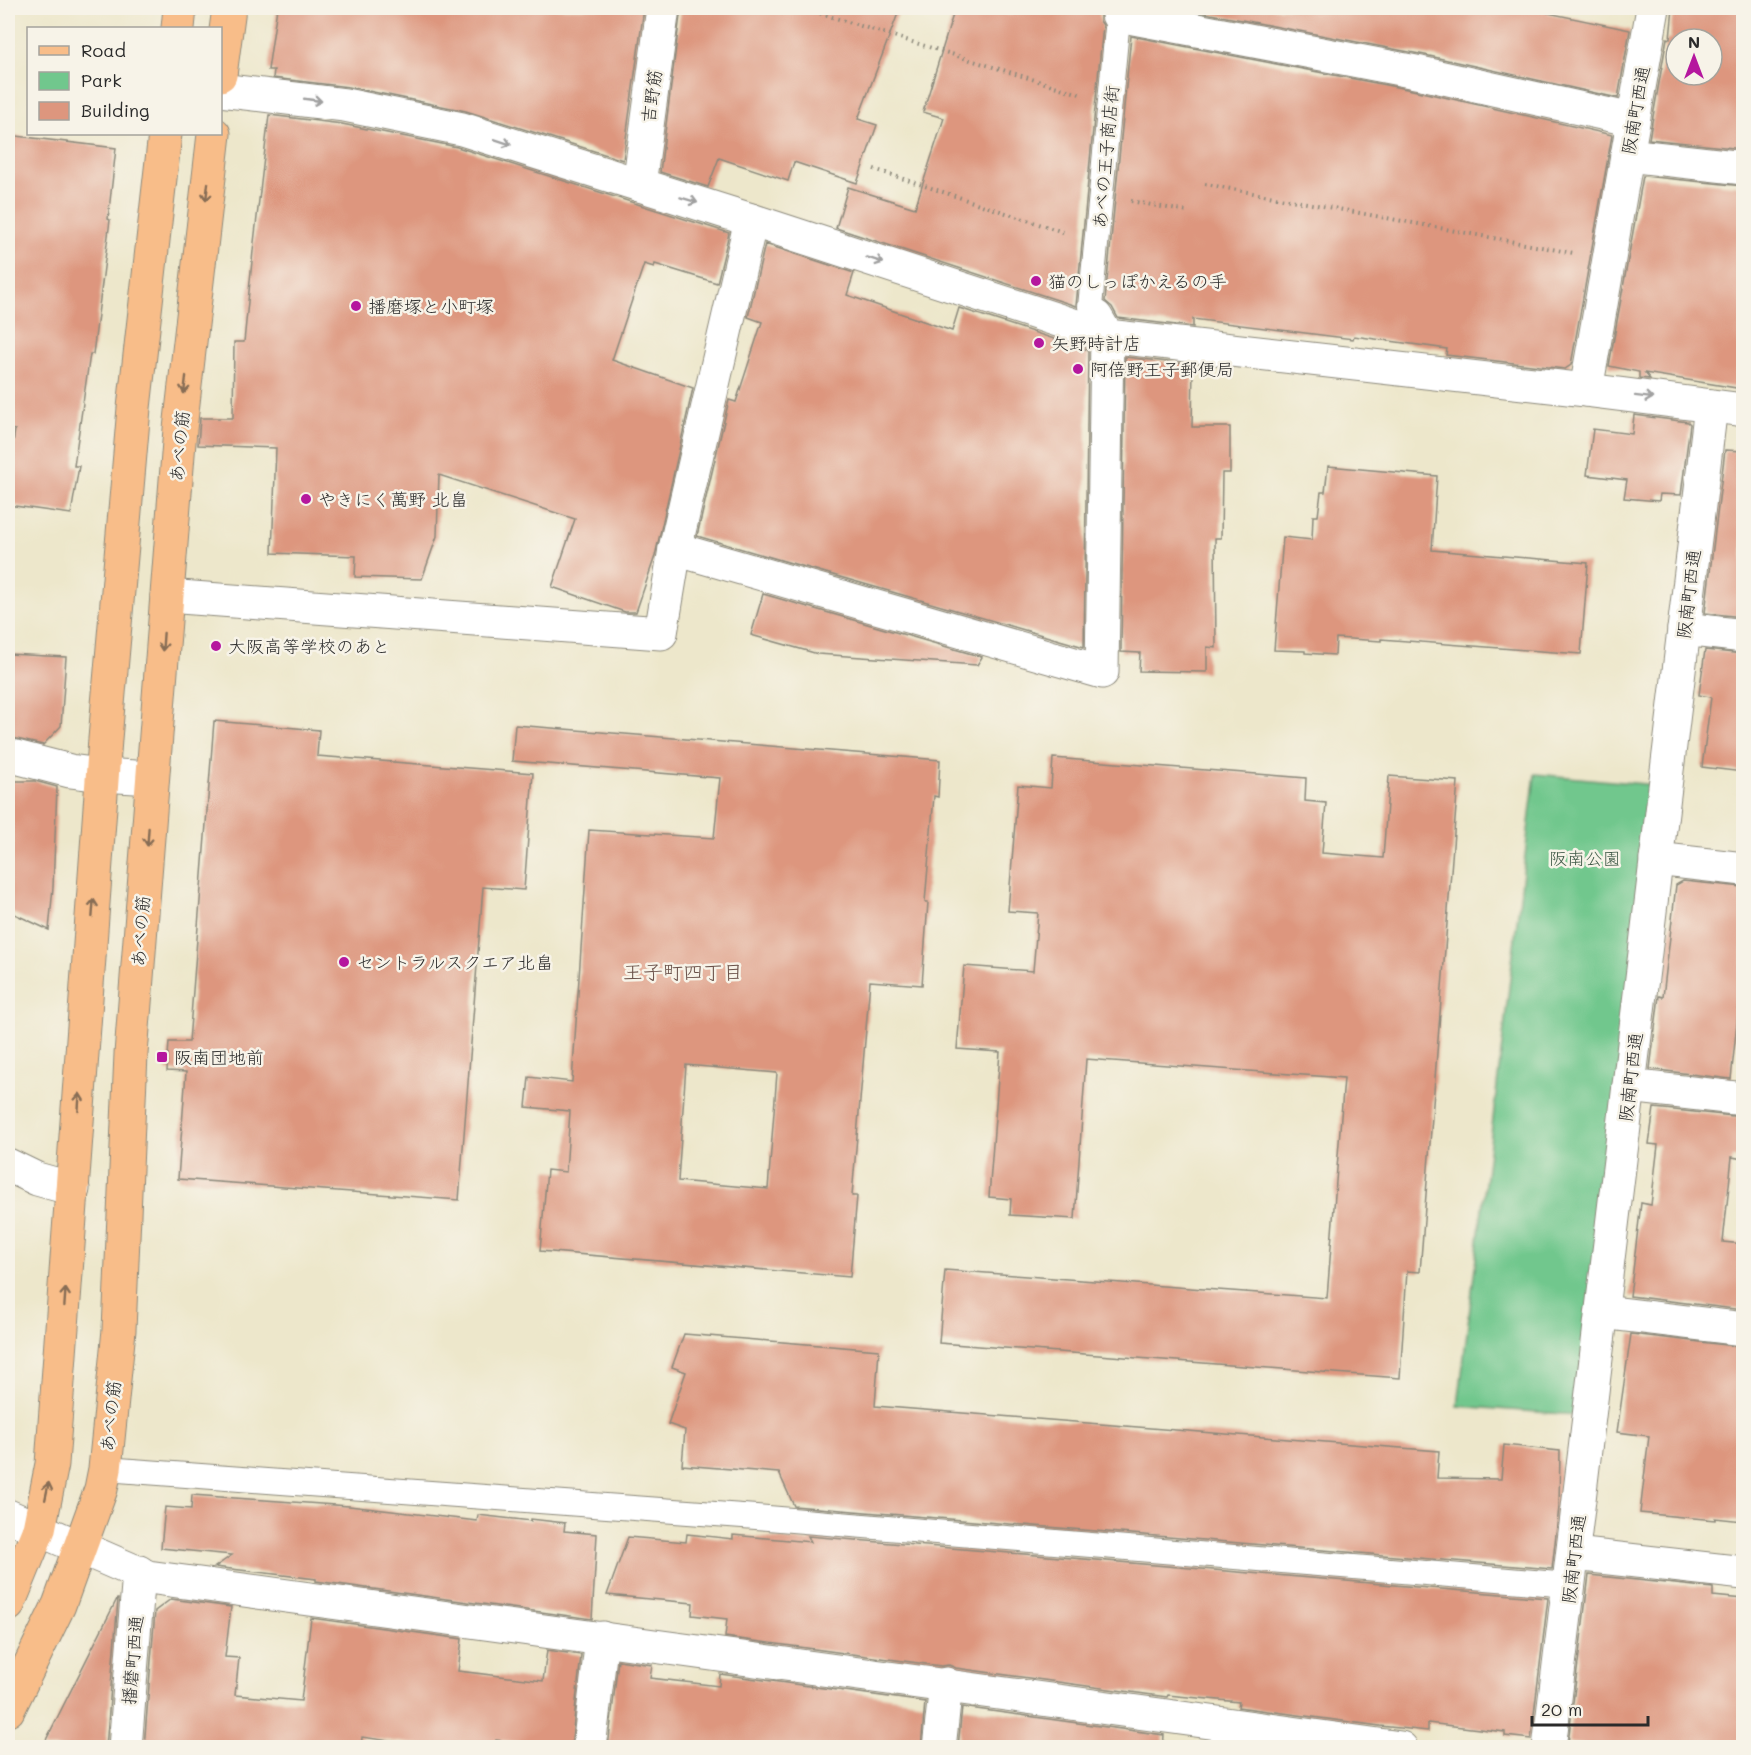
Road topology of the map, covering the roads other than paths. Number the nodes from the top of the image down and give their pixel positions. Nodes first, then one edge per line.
1 (180, 8) edge
2 (229, 8) edge
3 (663, 8) edge
4 (1653, 8) edge
5 (1118, 11) edge
6 (178, 27) edge
7 (222, 60) edge
8 (222, 90) edge
9 (1633, 120) junction
10 (165, 135) edge
11 (214, 135) edge
12 (1627, 155) junction
13 (1743, 168) edge
14 (639, 185) junction
15 (751, 220) junction
16 (1090, 307) joint
17 (1107, 336) junction
18 (1586, 390) junction
19 (1711, 406) junction
20 (1743, 410) edge
21 (675, 549) junction
22 (167, 596) junction
23 (1684, 629) junction
24 (1743, 636) edge
25 (8, 755) edge
26 (102, 775) junction
27 (152, 777) junction
28 (1656, 858) junction
29 (1743, 869) edge
30 (1629, 1086) junction
31 (1743, 1099) edge
32 (8, 1165) edge
33 (73, 1190) junction
34 (1602, 1312) junction
35 (1743, 1329) edge
36 (105, 1469) junction
37 (8, 1516) edge
38 (39, 1529) junction
39 (81, 1547) junction
40 (1571, 1570) junction
41 (139, 1572) junction
42 (1743, 1573) edge
43 (8, 1605) edge
44 (602, 1638) junction
45 (946, 1684) junction
46 (8, 1710) edge
47 (125, 1748) edge
48 (589, 1748) edge
49 (939, 1748) edge
50 (1401, 1748) edge
51 (1549, 1748) edge

1 - 6 main road
2 - 7 main road
3 - 14 street, 吉野筋
4 - 9 street, 阪南町西通
5 - 9 street
5 - 16 street, あべの王子商店街
8 -> 14 street
9 - 12 street, 阪南町西通
10 - 26 main road
11 -> 22 main road, あべの筋
12 - 13 street
12 - 18 street, 阪南町西通
14 -> 15 street
15 -> 17 street
15 - 21 street
16 - 17 street
17 - 18 street
17 - 21 street
18 -> 19 street
19 - 20 street
19 - 23 street, 阪南町西通
21 - 22 street
22 -> 27 main road, あべの筋
23 - 24 street
23 - 28 street, 阪南町西通
25 - 26 street
26 - 27 street
33 -> 26 main road
27 -> 36 main road, あべの筋
28 - 29 street
28 - 30 street, 阪南町西通
30 - 31 street
30 - 34 street, 阪南町西通
32 - 33 street
38 -> 33 main road
34 - 35 street
34 - 40 street, 阪南町西通
36 - 39 main road, あべの筋
36 - 40 street
37 - 38 street
38 - 39 street
38 - 43 main road
39 - 41 street
39 - 46 main road, あべの筋
40 - 42 street
40 - 51 street, 阪南町西通
41 - 44 street
41 - 47 street, 播磨町西通
44 - 45 street
44 - 48 street
45 - 49 street
45 - 50 street

